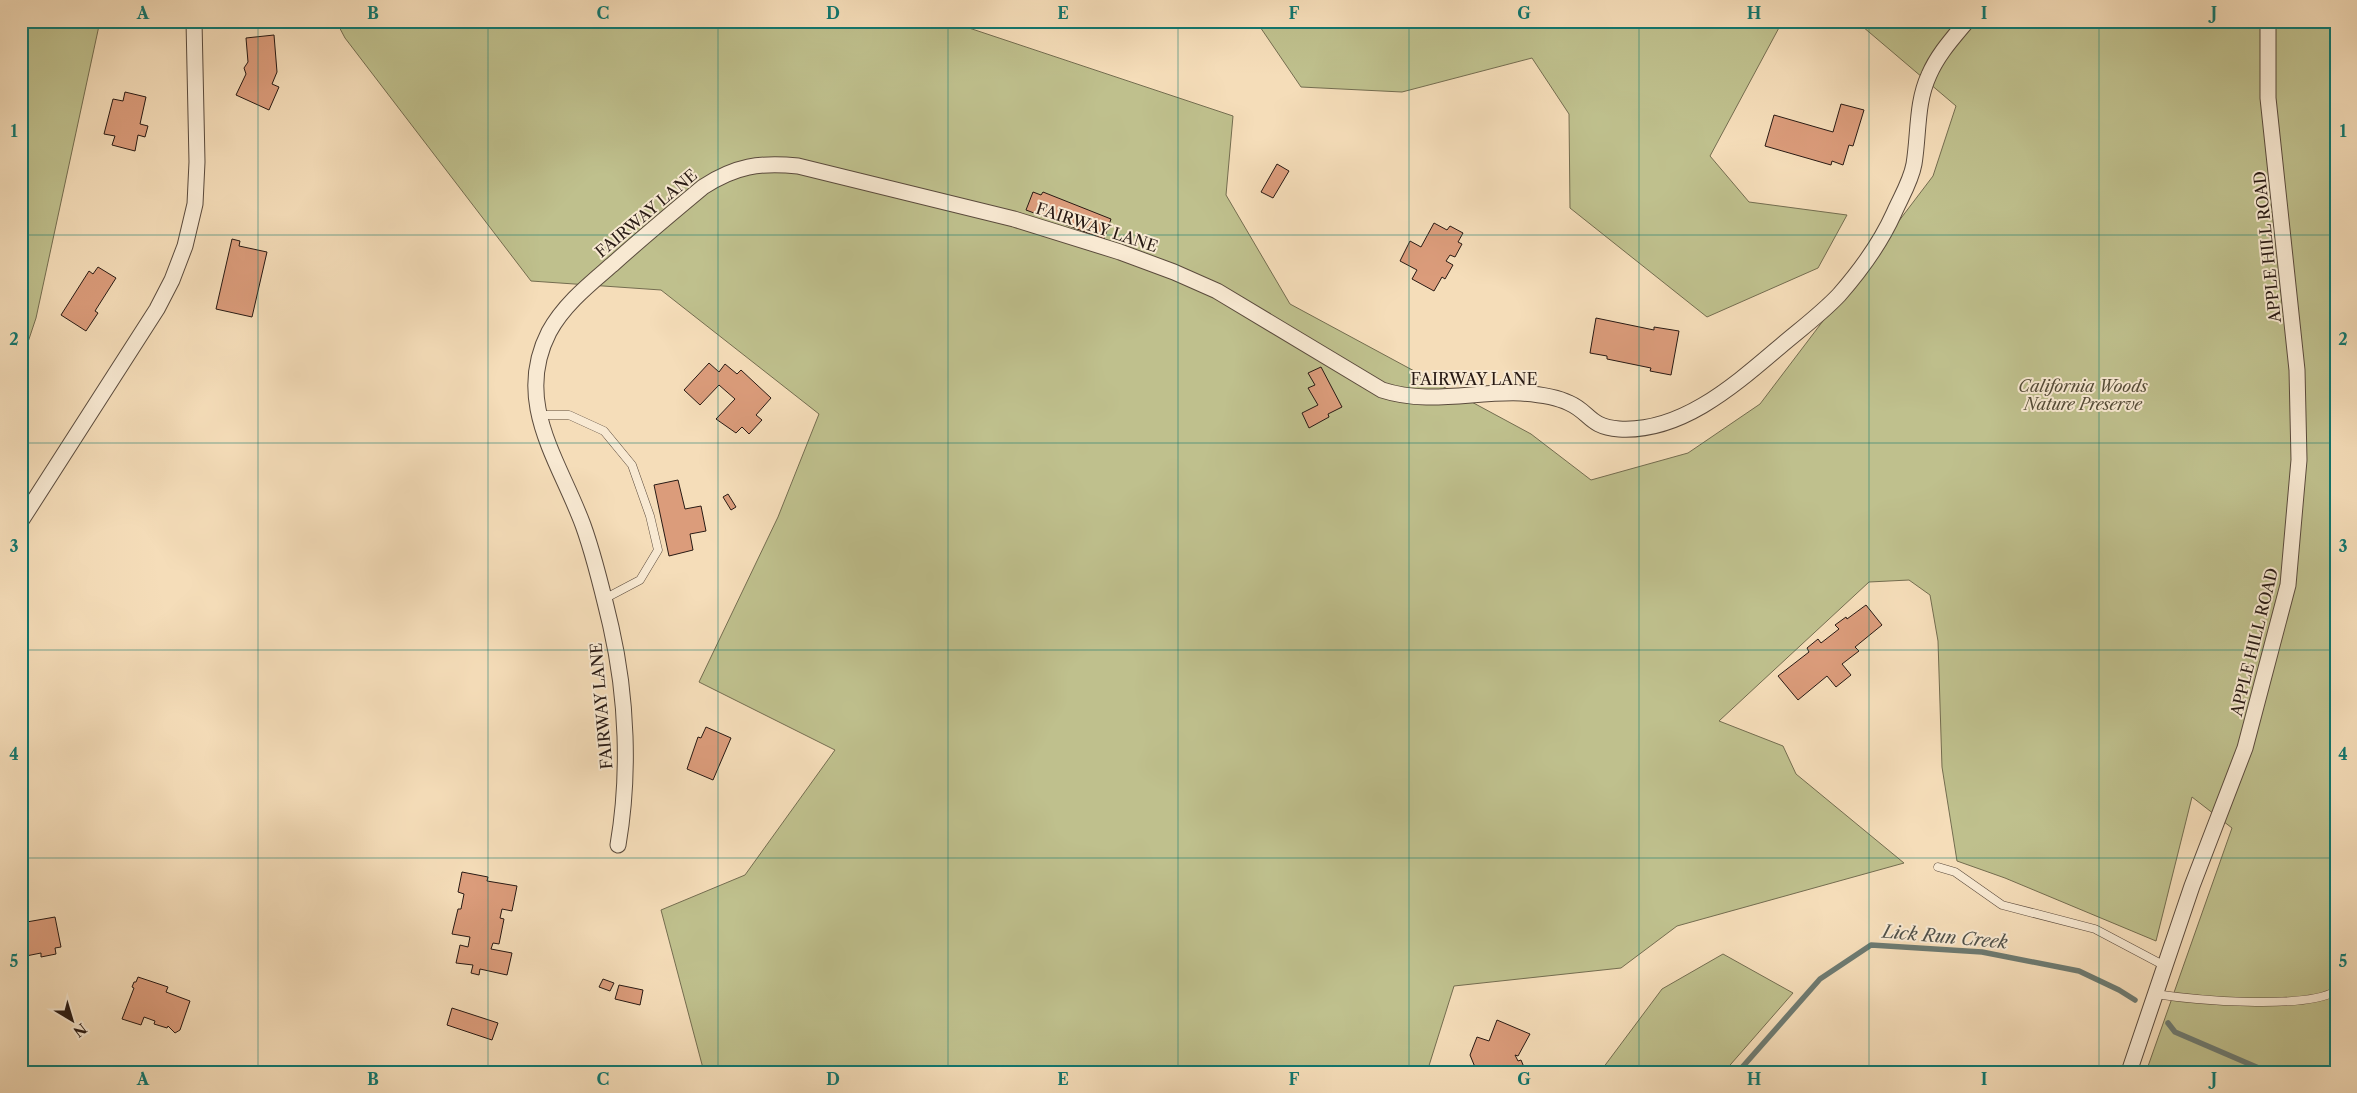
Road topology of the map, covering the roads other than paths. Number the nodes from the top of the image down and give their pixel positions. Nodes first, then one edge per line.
1 (194, 21) edge
2 (1967, 21) edge
3 (2268, 21) edge
4 (537, 415) junction
5 (21, 521) edge
6 (604, 599) junction
7 (618, 845) dead end
8 (1938, 867) dead end
9 (2165, 966) junction
10 (2336, 991) edge
11 (2155, 994) junction
12 (2129, 1072) edge

1 - 5 street
2 - 4 street, FAIRWAY LANE
3 - 9 street, APPLE HILL ROAD
4 - 6 street, FAIRWAY LANE
4 - 6 lane
6 - 7 street, FAIRWAY LANE
8 - 9 lane
9 - 11 street, APPLE HILL ROAD
10 - 11 lane
11 - 12 street, APPLE HILL ROAD

